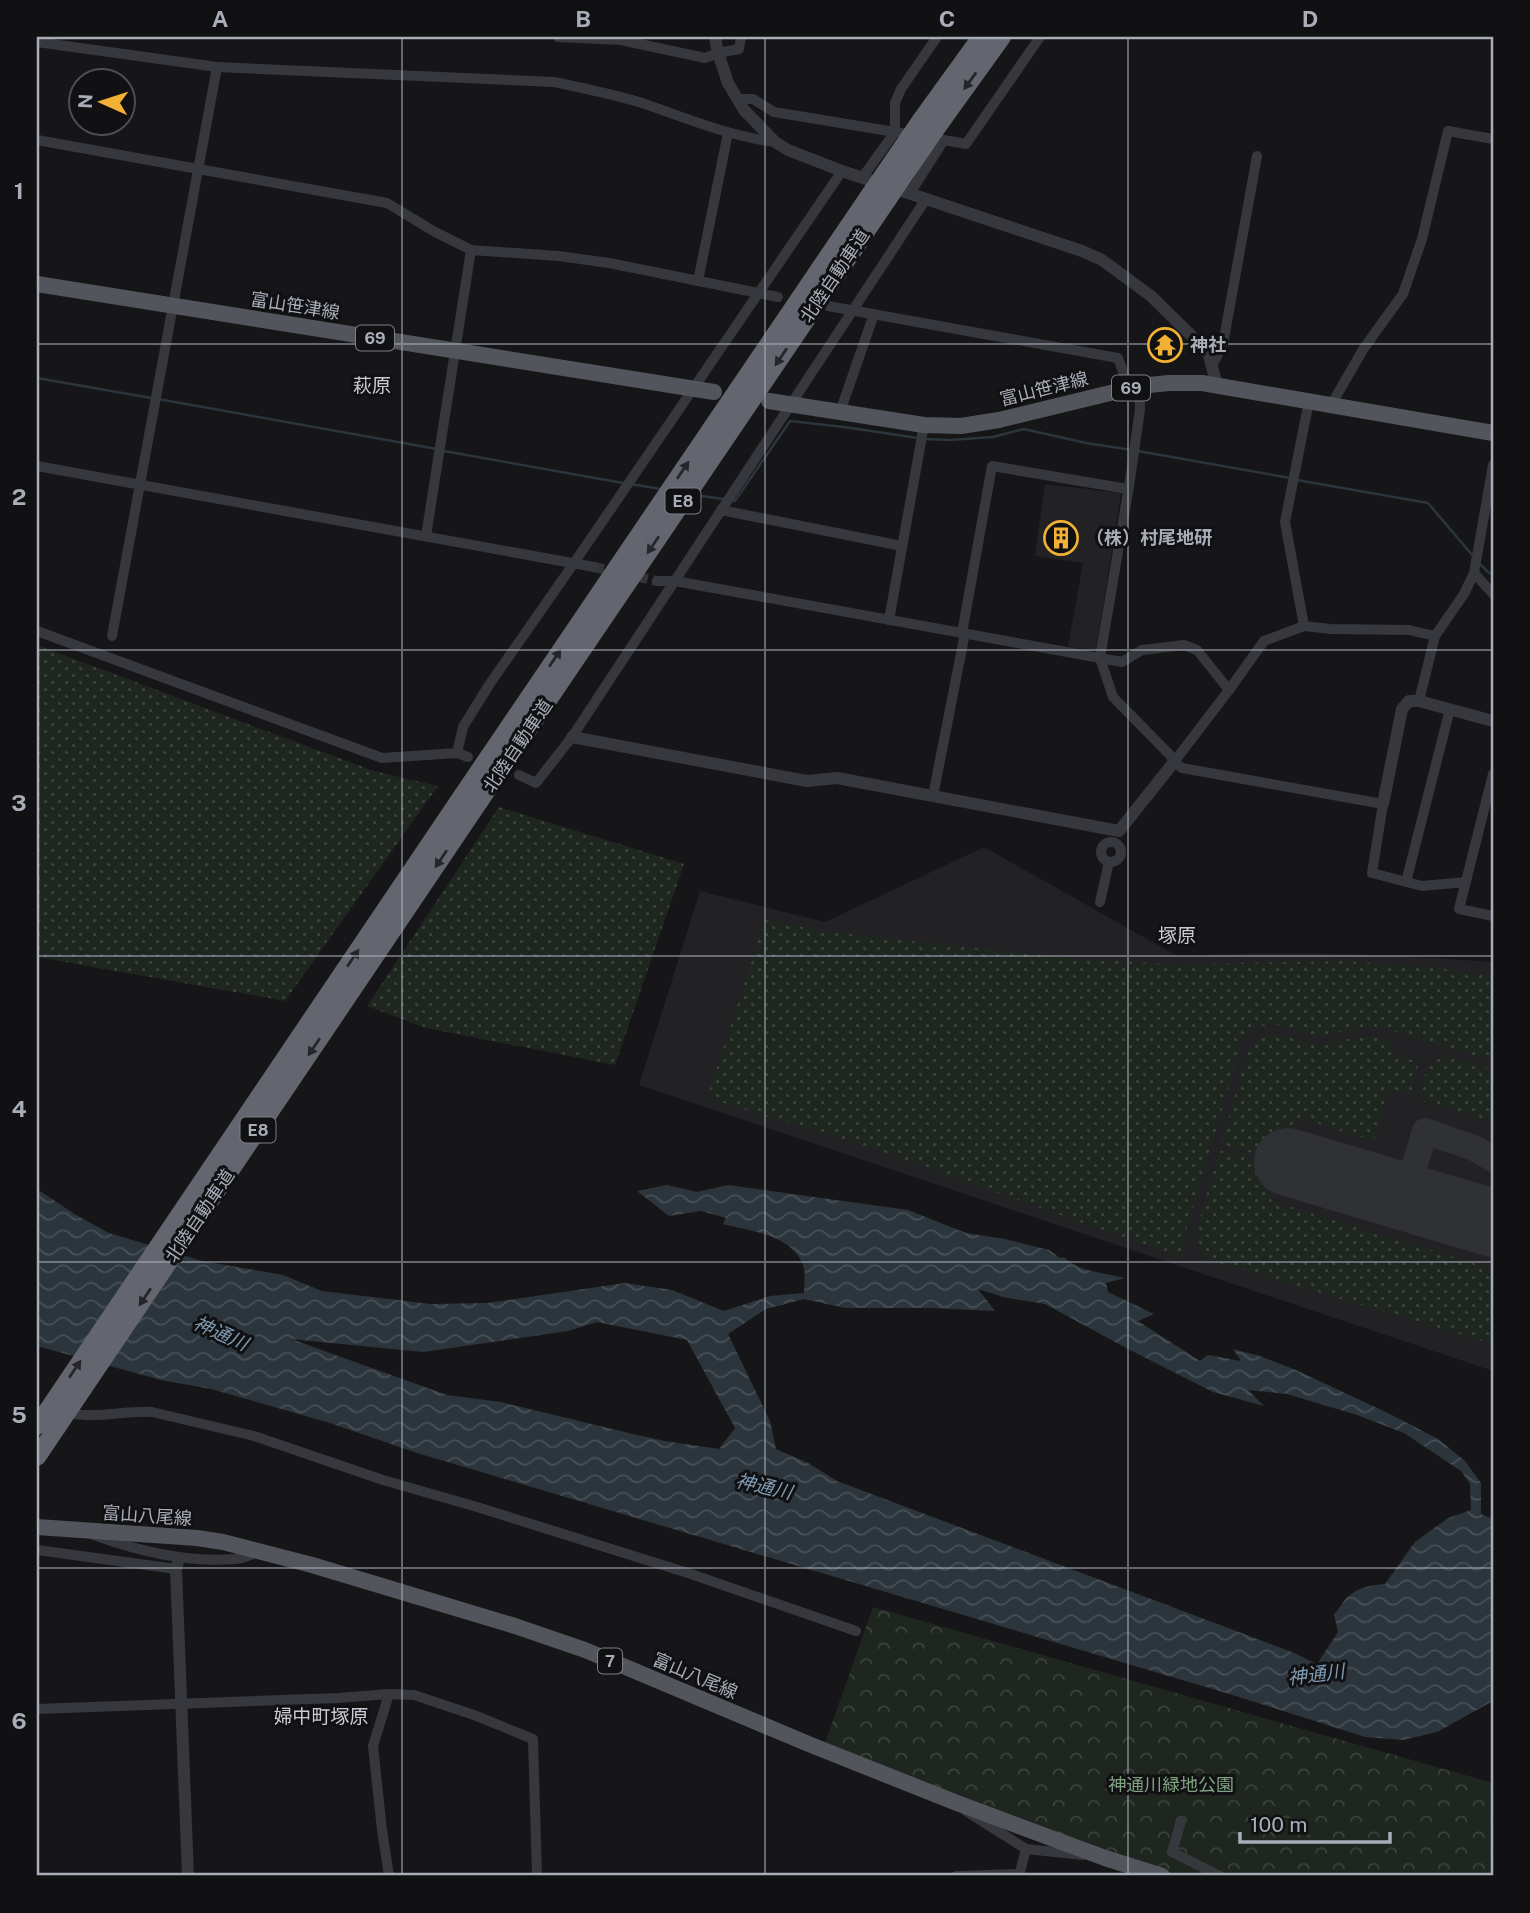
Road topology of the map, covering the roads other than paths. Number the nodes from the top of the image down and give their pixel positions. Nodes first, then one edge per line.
1 (558, 37) edge
2 (715, 37) edge
3 (741, 37) edge
4 (937, 37) edge
5 (981, 37) edge
6 (1002, 37) edge
7 (1040, 37) edge
8 (37, 42) edge
9 (718, 53) junction
10 (217, 67) junction
11 (737, 99) junction
12 (934, 129) junction
13 (895, 132) junction
14 (728, 133) junction
15 (1493, 139) edge
16 (37, 140) edge
17 (775, 142) junction
18 (1257, 156) dead end
19 (198, 170) junction
20 (842, 171) junction
21 (874, 190) junction
22 (910, 193) junction
23 (926, 199) junction
24 (471, 250) junction
25 (698, 281) junction
26 (37, 284) edge
27 (757, 293) junction
28 (778, 297) dead end
29 (174, 306) junction
30 (828, 306) dead end
31 (854, 310) junction
32 (874, 314) junction
33 (455, 351) junction
34 (1212, 366) junction
35 (1217, 385) junction
36 (1139, 386) junction
37 (694, 389) junction
38 (714, 392) dead end
39 (769, 401) dead end
40 (1309, 401) junction
41 (791, 404) junction
42 (1331, 405) junction
43 (840, 412) junction
44 (923, 425) junction
45 (1493, 433) edge
46 (1493, 465) edge
47 (37, 466) edge
48 (140, 485) junction
49 (1128, 489) junction
50 (721, 510) junction
51 (426, 536) junction
52 (902, 545) junction
53 (574, 563) junction
54 (594, 567) tunnel mouth
55 (1474, 573) junction
56 (657, 581) tunnel mouth
57 (675, 581) junction
58 (1493, 594) edge
59 (889, 620) junction
60 (1304, 626) junction
61 (37, 631) edge
62 (964, 633) junction
63 (112, 636) dead end
64 (1435, 636) junction
65 (1100, 658) junction
66 (1229, 690) junction
67 (1419, 701) junction
68 (1450, 709) junction
69 (1493, 721) edge
70 (572, 737) junction
71 (457, 753) junction
72 (468, 757) dead end
73 (1174, 762) junction
74 (1493, 774) edge
75 (519, 775) dead end
76 (933, 796) junction
77 (1383, 804) junction
78 (1114, 836) junction
79 (1406, 882) junction
80 (1466, 882) junction
81 (1100, 902) dead end
82 (1493, 916) edge
83 (37, 1405) edge
84 (37, 1426) edge
85 (37, 1457) edge
86 (37, 1527) edge
87 (80, 1530) junction
88 (37, 1550) edge
89 (259, 1552) junction
90 (178, 1563) junction
91 (856, 1631) dead end
92 (389, 1694) junction
93 (182, 1704) junction
94 (37, 1709) edge
95 (957, 1804) junction
96 (1181, 1821) dead end
97 (1026, 1849) junction
98 (1105, 1858) junction
99 (1019, 1875) edge
100 (188, 1876) edge
101 (389, 1876) edge
102 (537, 1876) edge
103 (956, 1876) edge
104 (1162, 1876) edge
105 (1220, 1876) edge

1 - 9 street
2 - 9 street
3 - 9 street
4 - 13 street
5 - 12 highway, 北陸自動車道 / E8
6 -> 12 highway, 北陸自動車道 / E8
7 - 12 street
8 - 10 street
9 - 11 street
10 - 14 street
10 - 19 street
11 - 13 street
11 - 17 street
12 - 13 street
12 - 21 highway, 北陸自動車道 / E8, bridge
12 - 22 street
13 - 21 street
14 - 17 street
14 - 25 street
15 - 42 street
16 - 19 street
17 - 20 street
18 - 34 street
19 - 24 street
19 - 29 street
20 - 21 street
20 - 27 street
21 - 22 street
84 -> 21 highway, 北陸自動車道 / E8, bridge
21 -> 85 highway, 北陸自動車道 / E8, bridge
22 - 23 street
23 - 31 street
23 - 34 street
24 - 25 street
24 - 33 street
25 - 27 street
26 - 29 main road, 富山笹津線 / 69
27 - 28 street
27 - 37 street
29 - 33 main road, 富山笹津線 / 69
29 - 48 street
30 - 31 street
31 - 32 street
31 - 41 street
32 - 36 street
32 - 43 street
33 - 37 main road, 富山笹津線 / 69
33 - 51 street
34 - 35 street
35 - 36 main road, 富山笹津線 / 69
35 - 40 main road, 富山笹津線 / 69
36 - 44 main road, 富山笹津線 / 69
36 - 49 street
37 - 38 main road, 富山笹津線 / 69
37 - 53 street
39 - 41 main road, 富山笹津線 / 69
40 - 42 main road, 富山笹津線 / 69
40 - 60 street
41 - 43 main road, 富山笹津線 / 69
41 - 50 street
42 - 45 main road, 富山笹津線 / 69
43 - 44 main road, 富山笹津線 / 69
44 - 52 street
46 - 55 street
47 - 48 street
48 - 51 street
48 - 63 street
49 - 62 street
49 - 65 street
50 - 52 street
50 - 57 street
51 - 53 street
52 - 59 street
53 - 54 street
53 - 71 street
55 - 58 street
55 - 64 street
56 - 57 street
57 - 59 street
57 - 70 street
59 - 62 street
60 - 64 street
60 - 66 street
61 - 71 street
62 - 65 street
62 - 76 street
64 - 67 street
65 - 66 street
65 - 73 street
66 - 73 street
67 - 68 street
67 - 77 street
68 - 69 street
68 - 79 street
70 - 75 street
70 - 76 street
71 - 72 street
73 - 77 street
73 - 78 street
74 - 80 street
76 - 78 street
77 - 79 street
78 - 81 street
79 - 80 street
80 - 82 street
83 - 91 street
86 - 87 main road, 富山八尾線 / 7
87 - 89 main road, 富山八尾線 / 7
87 - 90 street
88 - 90 street
89 - 90 street
89 - 95 main road, 富山八尾線 / 7
90 - 93 street
92 - 93 street
92 - 101 street
92 - 102 street
93 - 94 street
93 - 100 street
95 - 97 street
95 - 98 main road, 富山八尾線 / 7
96 - 105 street
97 - 98 street
97 - 99 street
98 - 104 main road, 富山八尾線 / 7
99 - 103 street

